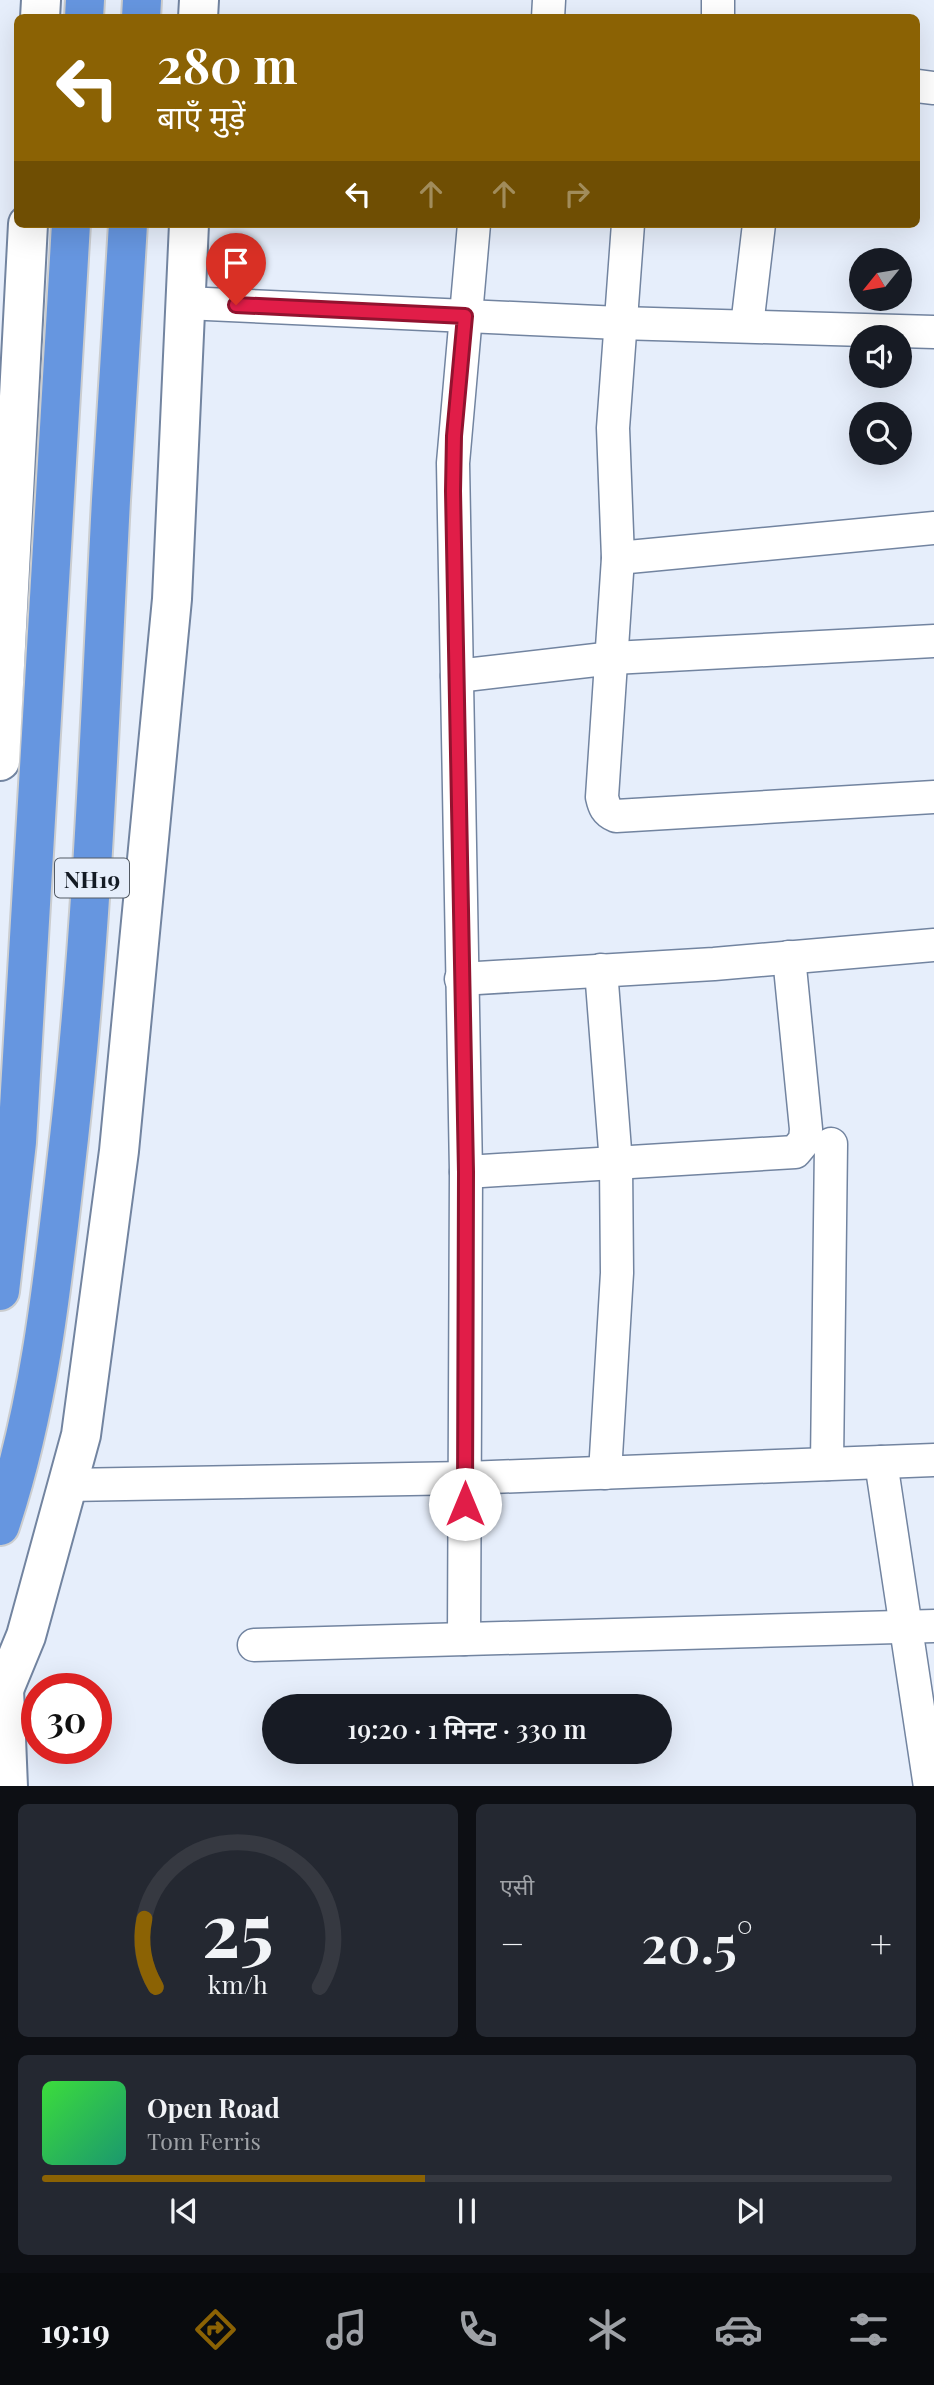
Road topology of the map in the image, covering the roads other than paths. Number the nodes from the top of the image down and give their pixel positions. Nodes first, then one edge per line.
1 (28, 228) edge
2 (71, 228) edge
3 (128, 228) edge
4 (188, 228) edge
5 (474, 228) edge
6 (628, 228) edge
7 (759, 228) edge
8 (185, 303) junction
9 (465, 316) junction
10 (619, 323) junction
11 (747, 327) junction
12 (934, 332) edge
13 (934, 528) edge
14 (618, 558) junction
15 (934, 641) edge
16 (613, 658) junction
17 (457, 676) junction
18 (1, 717) edge
19 (0, 761) edge
20 (934, 797) edge
21 (934, 945) edge
22 (789, 957) junction
23 (601, 970) junction
24 (461, 979) junction
25 (831, 1144) dead end
26 (616, 1163) junction
27 (466, 1172) junction
28 (0, 1291) edge
29 (934, 1460) edge
30 (881, 1462) junction
31 (827, 1464) junction
32 (605, 1473) junction
33 (466, 1478) junction
34 (67, 1485) junction
35 (0, 1526) edge
36 (920, 1627) edge
37 (464, 1639) junction
38 (254, 1645) dead end
39 (2, 1694) edge
40 (930, 1770) edge
41 (8, 1786) edge

1 - 18 street
2 - 28 highway, NH19
3 - 35 highway, NH19
4 - 8 street
5 - 9 street
6 - 10 street
7 - 11 street
8 - 9 street
8 - 34 street
9 - 10 street
9 - 17 street
10 - 11 street
10 - 14 street
11 - 12 street
13 - 14 street
14 - 16 street
15 - 16 street
16 - 17 street
16 - 20 street
17 - 24 street
18 - 19 street
21 - 22 street
22 - 23 street
22 - 26 street
23 - 24 street
23 - 26 street
24 - 27 street
25 - 31 street
26 - 27 street
26 - 32 street
27 - 33 street
29 - 30 street
30 - 31 street
30 - 36 street
31 - 32 street
32 - 33 street
33 - 34 street
33 - 37 street
34 - 39 street
36 - 37 street
36 - 40 street
37 - 38 street
39 - 41 street

